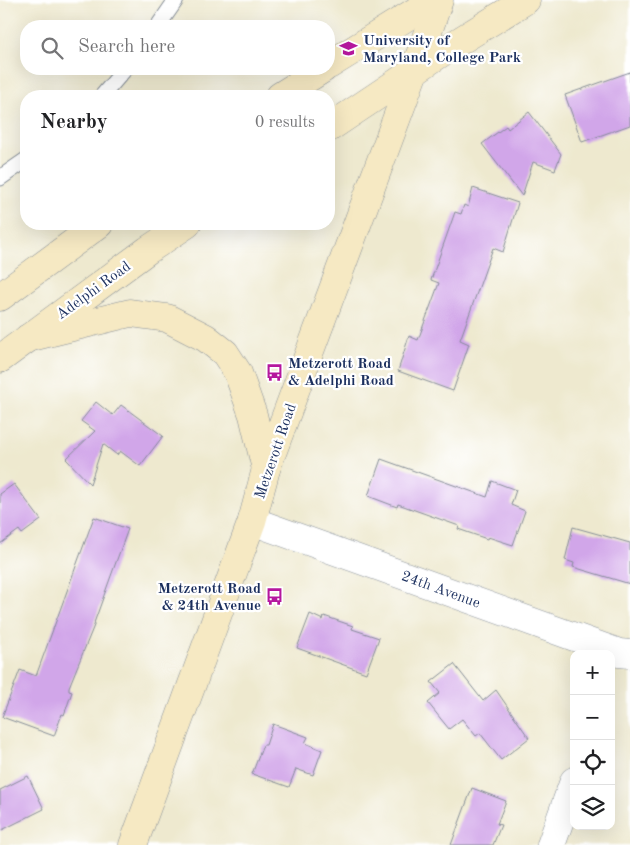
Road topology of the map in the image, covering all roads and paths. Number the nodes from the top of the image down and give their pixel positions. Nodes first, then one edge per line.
1 (176, 0) edge
2 (434, 0) edge
3 (439, 0) edge
4 (526, 0) edge
5 (162, 20) edge
6 (335, 61) edge
7 (415, 69) junction
8 (121, 75) edge
9 (313, 75) edge
10 (107, 90) edge
11 (290, 90) edge
12 (335, 124) edge
13 (20, 164) edge
14 (0, 178) edge
15 (91, 230) edge
16 (178, 230) edge
17 (0, 297) edge
18 (28, 338) junction
19 (0, 359) edge
20 (266, 469) junction
21 (252, 520) junction
22 (620, 661) edge
23 (573, 785) edge
24 (133, 845) edge
25 (551, 845) edge

1 - 5 lane
2 - 6 main road
3 - 7 main road, Metzerott Road
4 - 7 main road
7 - 12 main road
7 - 20 main road, Metzerott Road
8 - 10 lane
9 - 11 main road
13 - 14 lane
15 - 17 main road
16 - 18 main road, Adelphi Road
18 - 19 main road, Adelphi Road
18 - 20 main road
20 - 21 main road, Metzerott Road
21 - 22 street, 24th Avenue
21 - 24 main road, Metzerott Road
23 - 25 street

